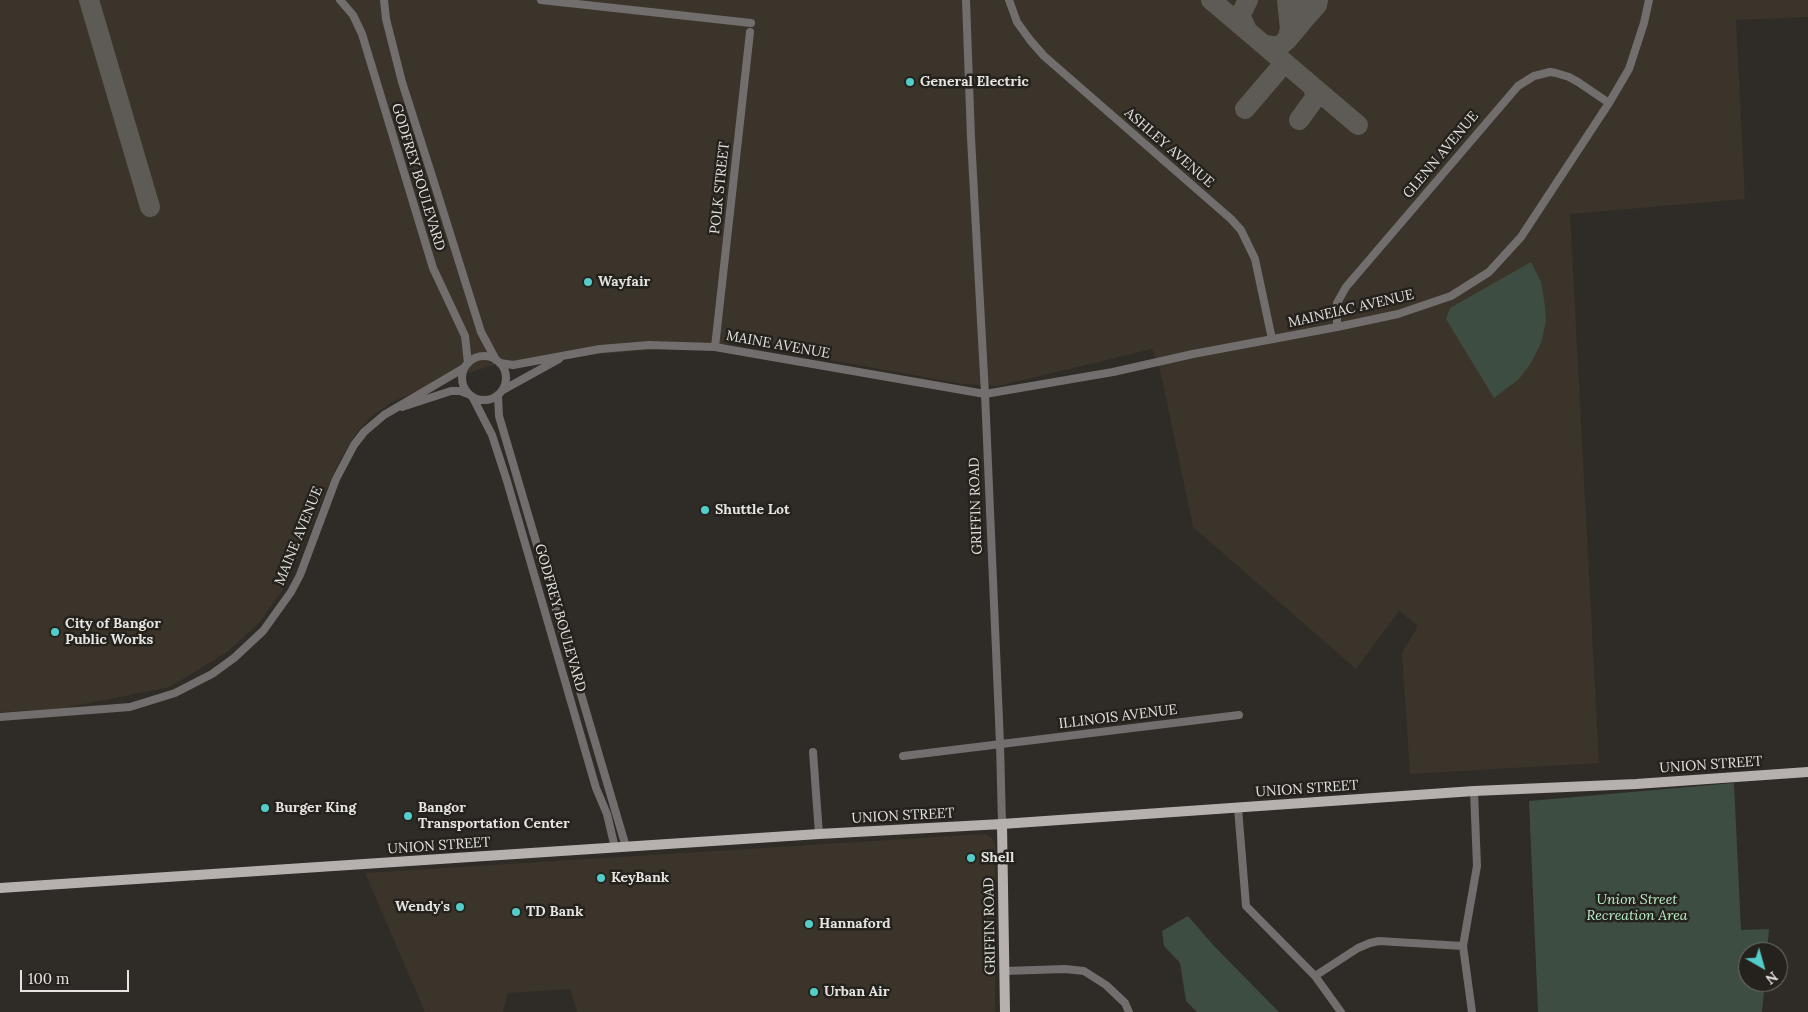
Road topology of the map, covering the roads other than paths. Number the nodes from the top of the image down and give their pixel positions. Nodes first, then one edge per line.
1 (340, 0) edge
2 (384, 0) edge
3 (541, 0) edge
4 (966, 0) edge
5 (1009, 0) edge
6 (1649, 0) edge
7 (751, 23) dead end
8 (750, 32) dead end
9 (1609, 103) junction
10 (1337, 327) junction
11 (1272, 339) junction
12 (715, 347) junction
13 (564, 355) junction
14 (498, 361) junction
15 (466, 365) junction
16 (500, 392) junction
17 (985, 394) junction
18 (471, 396) junction
19 (384, 415) junction
20 (1239, 715) dead end
21 (0, 717) edge
22 (1000, 743) junction
23 (813, 752) dead end
24 (903, 756) dead end
25 (1808, 772) edge
26 (1474, 791) junction
27 (1238, 808) junction
28 (1002, 824) junction
29 (819, 834) junction
30 (626, 847) junction
31 (615, 848) junction
32 (0, 888) edge
33 (1463, 946) junction
34 (1004, 971) junction
35 (1315, 976) junction
36 (1005, 1012) edge
37 (1129, 1012) edge
38 (1342, 1012) edge
39 (1472, 1012) edge

1 - 15 street, GODFREY BOULEVARD
2 - 14 street, GODFREY BOULEVARD
3 - 7 street
4 - 17 street, GRIFFIN ROAD
5 - 11 street, ASHLEY AVENUE
6 - 9 street, MAINEIAC AVENUE
8 - 12 street, POLK STREET
9 - 10 street, MAINEIAC AVENUE
9 - 10 street, GLENN AVENUE
10 - 11 street, MAINEIAC AVENUE
11 - 17 street, MAINEIAC AVENUE
12 - 13 street, MAINE AVENUE
12 - 17 street, MAINE AVENUE
13 - 14 street, MAINE AVENUE
13 - 16 street, MAINE AVENUE
14 - 15 street
14 - 16 street
15 - 18 street
15 - 19 street, MAINE AVENUE
16 - 18 street
16 - 30 street, GODFREY BOULEVARD
17 - 22 street, GRIFFIN ROAD
18 - 19 street, MAINE AVENUE
18 - 31 street, GODFREY BOULEVARD
19 - 21 street, MAINE AVENUE
20 - 22 street, ILLINOIS AVENUE
22 - 24 street, ILLINOIS AVENUE
22 - 28 street, GRIFFIN ROAD
23 - 29 street
25 - 26 main road, UNION STREET
26 - 27 main road, UNION STREET
26 - 33 street
27 - 28 main road, UNION STREET
27 - 35 street
28 - 29 main road, UNION STREET
28 - 34 main road, GRIFFIN ROAD
29 - 30 main road, UNION STREET
30 - 31 main road, UNION STREET
31 - 32 main road, UNION STREET
33 - 35 street
33 - 39 street
34 - 36 main road, GRIFFIN ROAD
34 - 37 street
35 - 38 street

